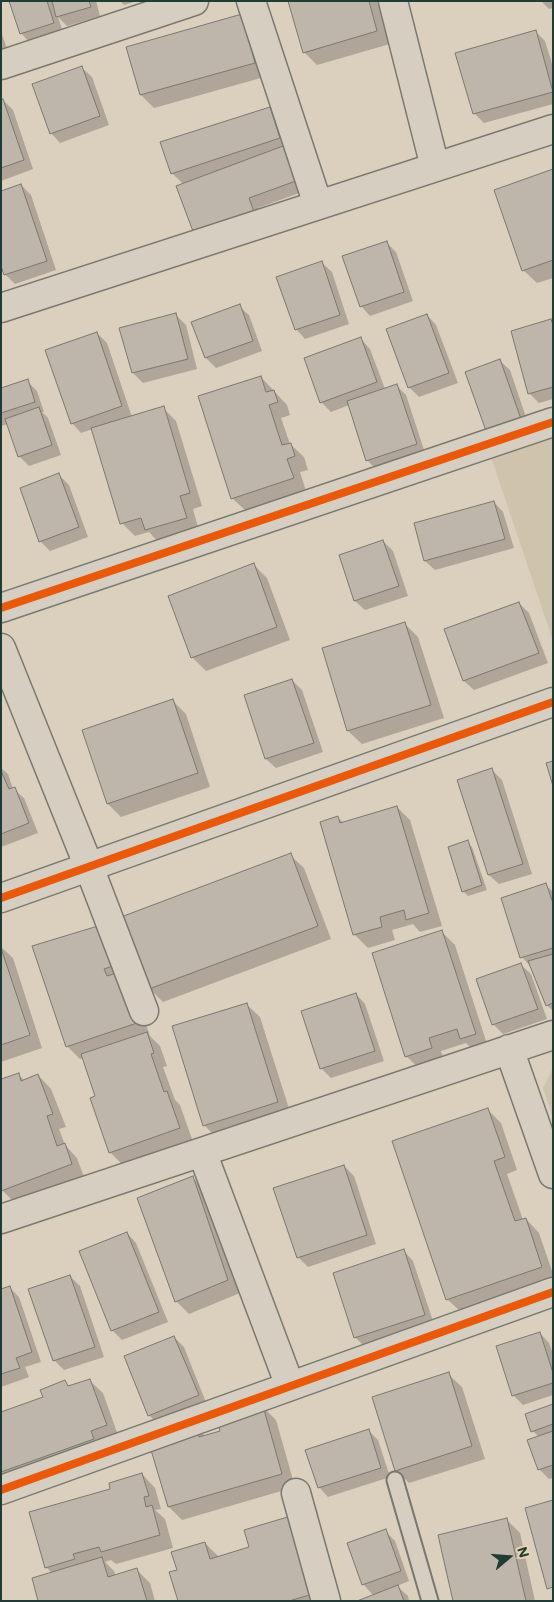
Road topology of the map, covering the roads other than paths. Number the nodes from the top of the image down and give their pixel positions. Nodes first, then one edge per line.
1 (194, 1) edge
2 (250, 1) edge
3 (393, 1) edge
4 (1, 65) edge
5 (553, 129) edge
6 (435, 167) junction
7 (318, 205) junction
8 (1, 308) edge
9 (553, 422) edge
10 (1, 608) edge
11 (1, 648) edge
12 (553, 702) edge
13 (89, 867) junction
14 (1, 898) edge
15 (144, 1011) dead end
16 (553, 1035) edge
17 (509, 1050) junction
18 (202, 1152) junction
19 (553, 1174) edge
20 (1, 1219) edge
21 (553, 1292) edge
22 (290, 1386) junction
23 (395, 1480) dead end
24 (1, 1490) edge
25 (296, 1494) dead end
26 (326, 1601) edge
27 (430, 1601) edge

1 - 4 street
2 - 7 street
3 - 6 street
5 - 6 street
6 - 7 street
7 - 8 street
9 - 10 street
11 - 13 street
12 - 13 street
13 - 14 street
13 - 15 street
16 - 17 street
17 - 18 street
17 - 19 street
18 - 20 street
18 - 22 street
21 - 22 street
22 - 24 street
23 - 27 lane
25 - 26 street

